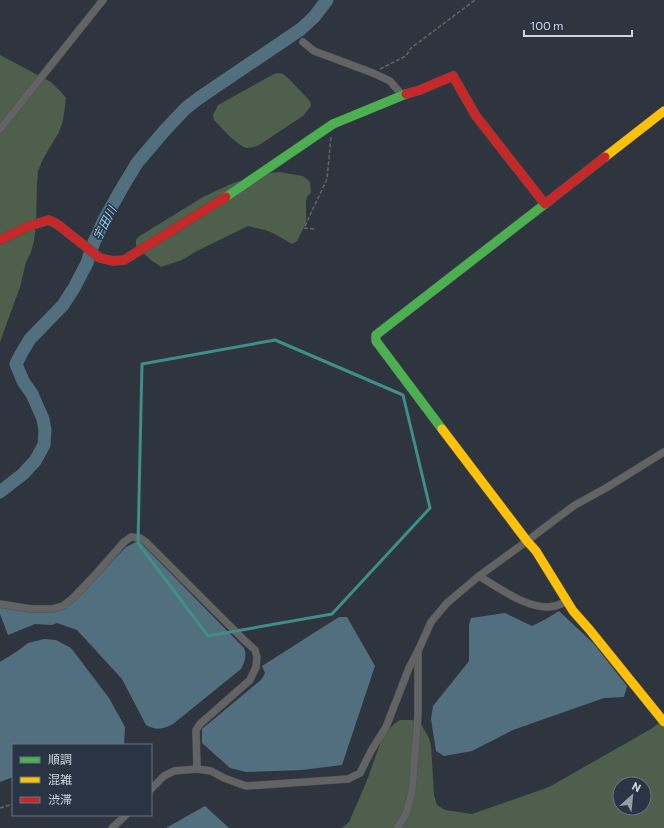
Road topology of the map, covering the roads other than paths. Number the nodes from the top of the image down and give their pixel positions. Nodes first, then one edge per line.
1 (103, 0) edge
2 (303, 42) dead end
3 (402, 96) junction
4 (664, 111) edge
5 (0, 129) edge
6 (545, 204) junction
7 (0, 240) edge
8 (664, 452) edge
9 (527, 541) junction
10 (479, 576) junction
11 (567, 601) junction
12 (0, 604) edge
13 (418, 651) junction
14 (664, 722) edge
15 (197, 769) junction
16 (152, 788) edge
17 (125, 816) edge
18 (112, 828) edge
19 (398, 828) edge

1 - 5 street
2 - 3 street
3 - 6 street
3 - 7 street
4 - 6 street
6 - 9 street
8 - 9 street
9 - 10 street
9 - 11 street
10 - 11 street
10 - 13 street
11 - 14 street
12 - 15 street
13 - 15 street
13 - 19 street
15 - 16 street
17 - 18 street

